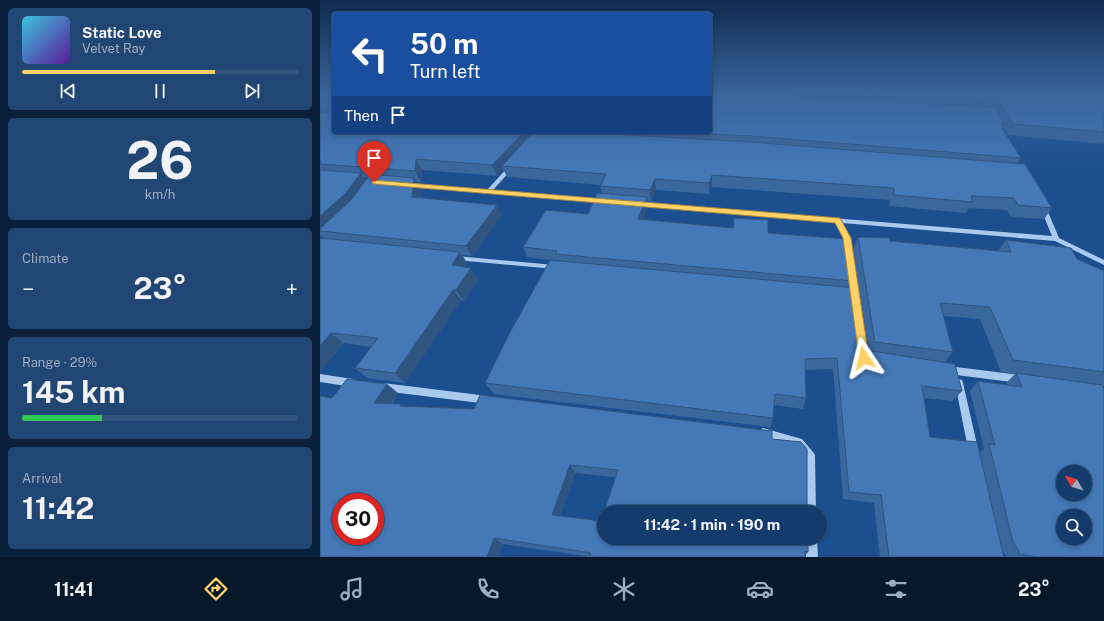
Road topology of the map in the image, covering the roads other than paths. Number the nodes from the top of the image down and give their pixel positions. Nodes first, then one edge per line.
1 (517, 159) edge
2 (405, 184) edge
3 (488, 192) junction
4 (607, 202) edge
5 (1041, 202) edge
6 (631, 204) edge
7 (837, 220) junction
8 (1056, 239) junction
9 (452, 258) edge
10 (1104, 263) edge
11 (563, 268) edge
12 (853, 298) edge
13 (942, 369) edge
14 (956, 371) junction
15 (320, 378) edge
16 (1026, 380) edge
17 (359, 384) edge
18 (375, 386) edge
19 (500, 401) edge
20 (750, 431) edge
21 (975, 456) edge
22 (811, 505) edge
23 (812, 545) edge
24 (812, 557) edge

1 - 3 street
2 - 3 street
3 - 4 street
5 - 8 street
6 - 7 street
7 - 8 street
7 - 12 street
8 - 10 street
9 - 11 street
13 - 14 street
14 - 16 street
14 - 21 street
15 - 17 street
18 - 19 street
20 - 22 street
23 - 24 street

